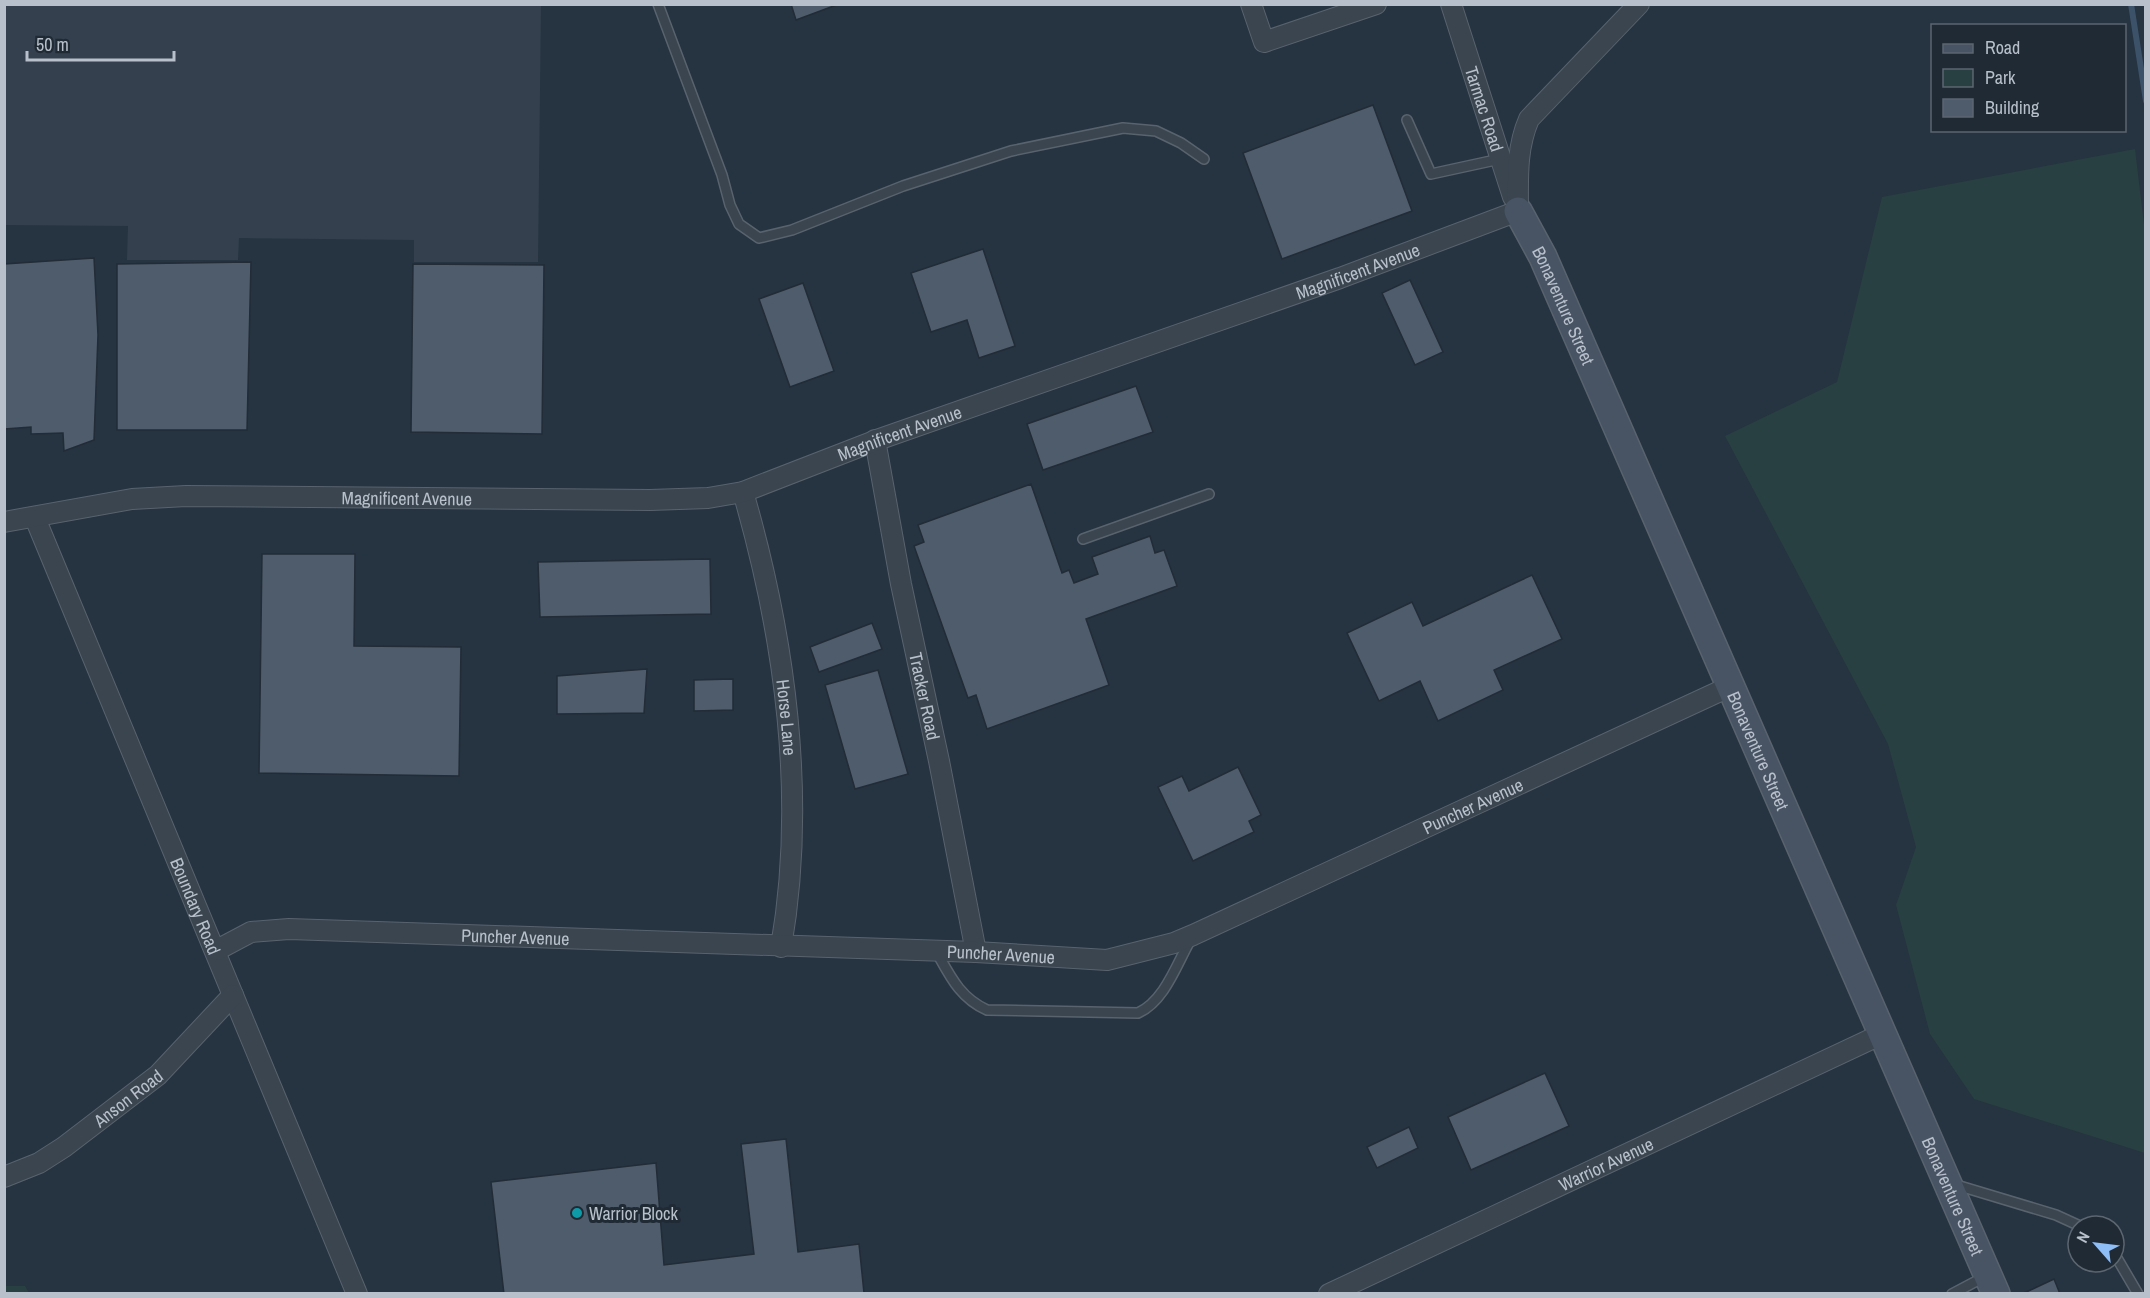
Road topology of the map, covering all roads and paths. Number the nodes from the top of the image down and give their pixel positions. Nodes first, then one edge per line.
1 (658, 4) edge
2 (1251, 4) edge
3 (1376, 4) edge
4 (1451, 4) edge
5 (1639, 4) edge
6 (1407, 120) dead end
7 (1204, 159) dead end
8 (1500, 159) junction
9 (1518, 211) junction
10 (875, 440) junction
11 (743, 492) junction
12 (1209, 494) dead end
13 (35, 518) junction
14 (4, 522) edge
15 (1083, 539) dead end
16 (1731, 686) junction
17 (1193, 935) junction
18 (781, 946) junction
19 (217, 950) junction
20 (936, 951) junction
21 (976, 952) junction
22 (233, 995) junction
23 (1882, 1034) junction
24 (4, 1177) edge
25 (1947, 1182) junction
26 (2066, 1220) edge
27 (2126, 1273) edge
28 (1992, 1284) edge
29 (357, 1293) edge
30 (1329, 1293) edge
31 (1952, 1293) edge
32 (2138, 1293) edge

1 - 7 lane
2 - 3 street
4 - 8 street, Tarmac Road
5 - 9 street
6 - 8 lane
8 - 9 street, Tarmac Road
9 - 10 street, Magnificent Avenue
9 - 16 street, Bonaventure Street
10 - 11 street, Magnificent Avenue
10 - 21 street, Tracker Road
11 - 13 street, Magnificent Avenue
11 - 18 street, Horse Lane
12 - 15 lane
13 - 14 street, Magnificent Avenue
13 - 19 street, Boundary Road
16 - 17 street, Puncher Avenue
16 - 23 street, Bonaventure Street
17 - 20 lane
17 - 21 street, Puncher Avenue
18 - 19 street, Puncher Avenue
18 - 20 street, Puncher Avenue
19 - 22 street, Boundary Road
20 - 21 street, Puncher Avenue
22 - 24 street, Anson Road
22 - 29 street, Boundary Road
23 - 25 street, Bonaventure Street
23 - 30 street, Warrior Avenue
25 - 26 lane
25 - 28 street, Bonaventure Street
27 - 32 lane
28 - 31 lane

